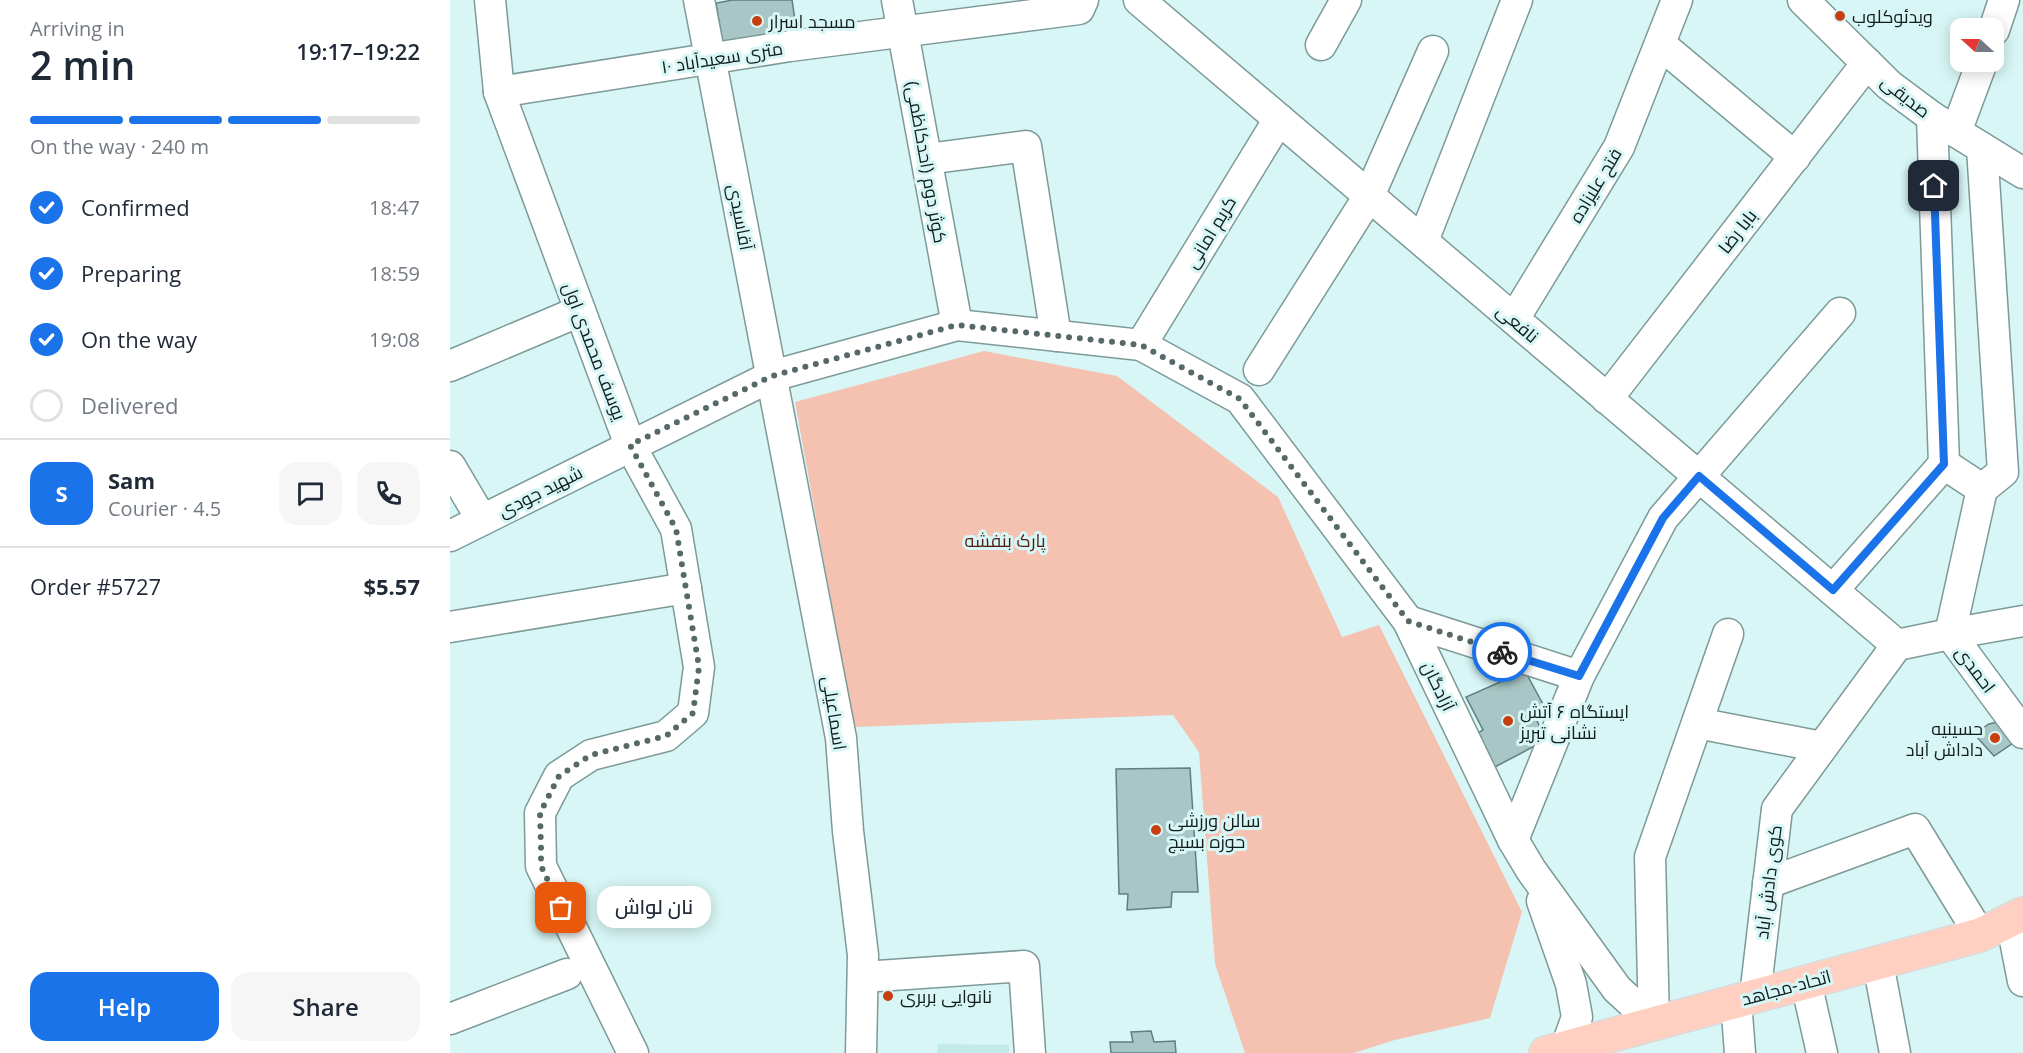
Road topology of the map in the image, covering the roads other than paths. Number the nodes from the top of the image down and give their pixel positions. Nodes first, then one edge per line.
1 (490, 0) edge
2 (699, 0) edge
3 (897, 0) edge
4 (1139, 0) edge
5 (1346, 0) edge
6 (1517, 0) edge
7 (1677, 0) edge
8 (1803, 0) edge
9 (2004, 0) edge
10 (1078, 3) edge
11 (1998, 18) edge
12 (903, 31) junction
13 (1660, 44) junction
14 (1321, 45) dead end
15 (1433, 51) dead end
16 (710, 59) junction
17 (1867, 63) junction
18 (1976, 72) edge
19 (499, 92) junction
20 (1279, 119) junction
21 (1944, 124) junction
22 (1982, 148) junction
23 (1795, 157) junction
24 (927, 159) junction
25 (2023, 173) edge
26 (1370, 196) junction
27 (1423, 241) junction
28 (580, 311) junction
29 (1840, 313) dead end
30 (1514, 318) junction
31 (957, 325) junction
32 (1056, 336) junction
33 (1141, 345) junction
34 (450, 366) edge
35 (1258, 370) dead end
36 (772, 376) junction
37 (1607, 399) junction
38 (630, 445) junction
39 (1944, 464) junction
40 (450, 466) edge
41 (1699, 476) junction
42 (1982, 489) junction
43 (482, 520) junction
44 (450, 536) edge
45 (686, 588) junction
46 (1833, 590) junction
47 (1408, 621) junction
48 (2023, 621) edge
49 (450, 627) edge
50 (1728, 634) dead end
51 (1950, 634) junction
52 (1897, 645) junction
53 (1579, 676) junction
54 (1697, 723) junction
55 (2023, 733) edge
56 (1822, 747) junction
57 (1513, 840) junction
58 (1531, 870) junction
59 (1768, 883) junction
60 (2017, 917) edge
61 (1980, 935) junction
62 (1878, 963) junction
63 (567, 974) dead end
64 (863, 977) junction
65 (2023, 981) edge
66 (1806, 982) junction
67 (1745, 998) junction
68 (450, 1019) edge
69 (1654, 1023) junction
70 (1607, 1044) edge
71 (1559, 1051) edge
72 (633, 1053) edge
73 (861, 1053) edge
74 (1030, 1053) edge
75 (1740, 1053) edge
76 (1822, 1053) edge
77 (1895, 1053) edge

1 - 19 street, یوسف محمدی اول
2 - 16 street, آقاسیدی
3 - 12 street, کوثر دوم (احدکاظمی)
4 - 20 street, نافعی
5 - 14 street
6 - 27 street
7 - 13 street, فتح علیزاده
8 - 17 street, صدیقی
9 - 11 street
10 - 12 street, ۱۰ متری سعیدآباد
12 - 16 street, ۱۰ متری سعیدآباد
12 - 24 street, کوثر دوم (احدکاظمی)
13 - 23 street
13 - 30 street, فتح علیزاده
15 - 26 street
16 - 19 street, ۱۰ متری سعیدآباد
16 - 36 street, آقاسیدی
17 - 21 street, صدیقی
17 - 23 street, بابا رضا
18 - 21 street
19 - 28 street, یوسف محمدی اول
20 - 26 street, نافعی
20 - 33 street, کریم امانی
21 - 22 street, صدیقی
21 - 39 street
22 - 25 street, صدیقی
22 - 42 street
23 - 37 street, بابا رضا
24 - 31 street, کوثر دوم (احدکاظمی)
24 - 32 street
26 - 27 street, نافعی
26 - 35 street
27 - 30 street, نافعی
28 - 34 street
28 - 38 street, یوسف محمدی اول
29 - 41 street
30 - 37 street, نافعی
31 - 32 street, آزادگان
31 - 36 street, آزادگان
32 - 33 street, آزادگان
33 - 47 street, آزادگان
36 - 38 street, آزادگان
36 - 64 street, اسماعیلی
37 - 41 street, نافعی
38 - 43 street, شهید جودی
38 - 45 street, یوسف محمدی اول
39 - 42 street
39 - 46 street
40 - 43 street
41 - 46 street, نافعی
41 - 53 street
42 - 51 street
43 - 44 street, شهید جودی
45 - 49 street
45 - 72 street, یوسف محمدی اول
46 - 52 street, نافعی
47 - 53 street
47 - 57 street, آزادگان
48 - 51 street
50 - 54 street
51 - 52 street, احمدی
51 - 55 street, احمدی
52 - 56 street
53 - 57 street
54 - 56 street
54 - 69 street
56 - 59 street, کوی دادش آباد
57 - 58 street, آزادگان
58 - 69 street
58 - 71 street
59 - 61 street
59 - 67 street, کوی دادش آباد
60 - 61 main road, اتحاد-مجاهد
60 - 65 street
61 - 62 main road, اتحاد-مجاهد
62 - 66 main road, اتحاد-مجاهد
62 - 77 street
63 - 68 street
64 - 73 street, اسماعیلی
64 - 74 street
66 - 67 main road, اتحاد-مجاهد
66 - 76 street
67 - 69 main road, اتحاد-مجاهد
67 - 75 street, کوی دادش آباد
69 - 70 main road, اتحاد-مجاهد
70 - 71 main road, اتحاد-مجاهد

